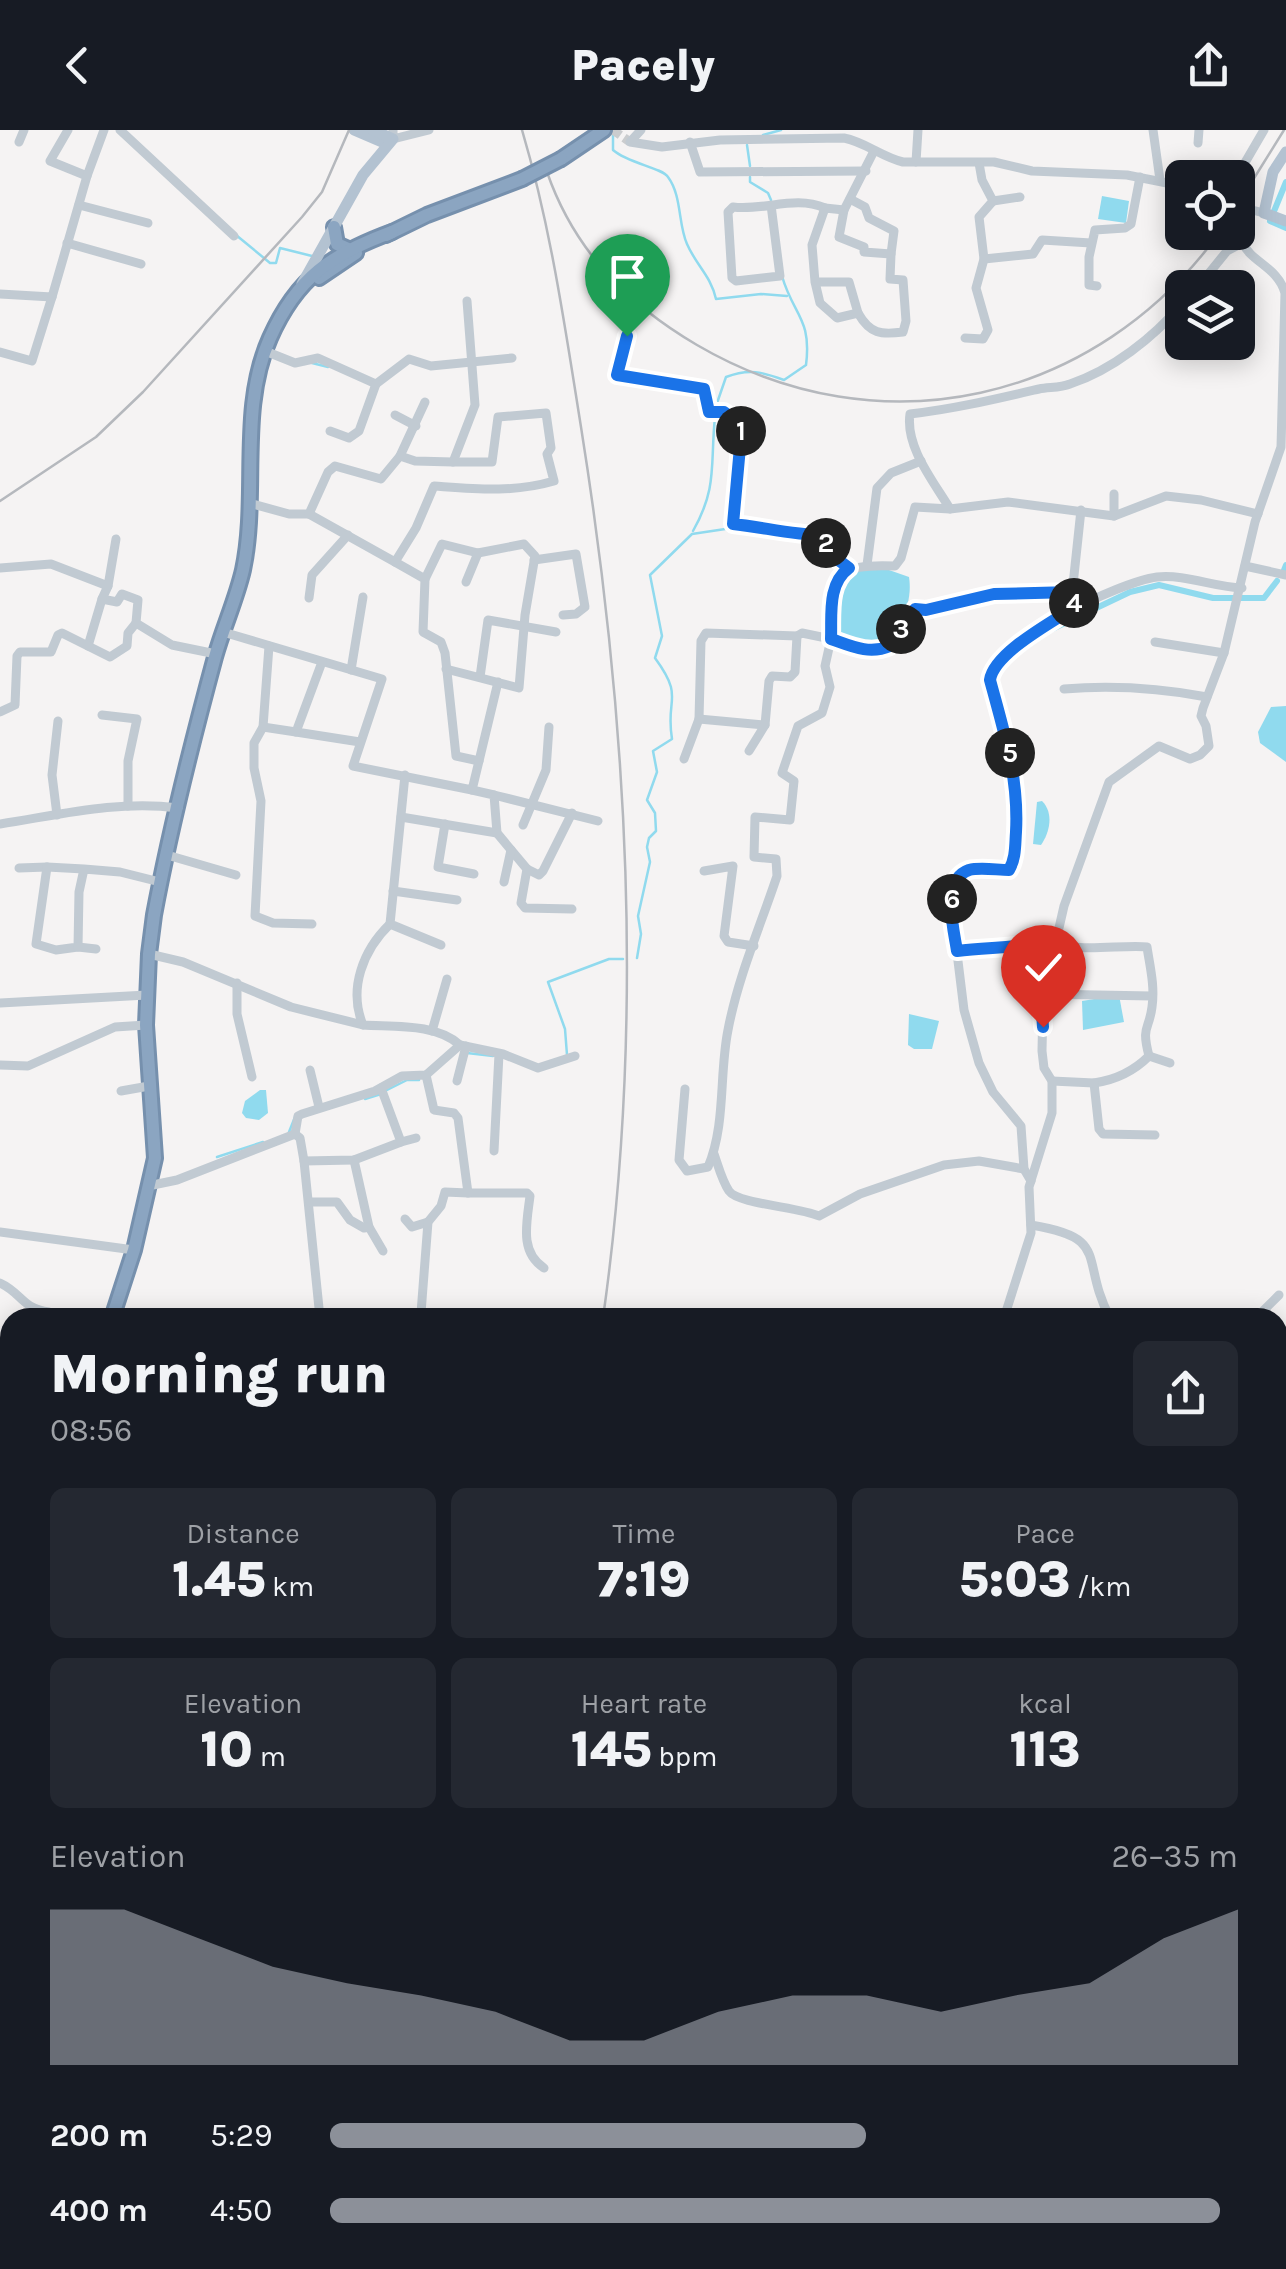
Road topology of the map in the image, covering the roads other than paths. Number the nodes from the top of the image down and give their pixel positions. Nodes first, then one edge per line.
1 (24, 130) edge
2 (68, 130) edge
3 (104, 130) edge
4 (120, 130) edge
5 (354, 130) edge
6 (373, 130) edge
7 (429, 130) edge
8 (604, 130) edge
9 (641, 130) tunnel mouth
10 (918, 130) edge
11 (1152, 130) edge
12 (1199, 130) edge
13 (1264, 130) edge
14 (807, 134) edge
15 (720, 135) edge
16 (392, 138) edge
17 (19, 142) dead end
18 (690, 142) junction
19 (1198, 143) dead end
20 (874, 151) junction
21 (1286, 152) edge
22 (1246, 160) edge
23 (916, 162) junction
24 (978, 163) junction
25 (866, 171) junction
26 (87, 176) junction
27 (1140, 177) junction
28 (1160, 180) junction
29 (1165, 181) edge
30 (1020, 196) dead end
31 (850, 199) junction
32 (993, 201) junction
33 (79, 205) junction
34 (771, 205) junction
35 (825, 208) junction
36 (844, 210) junction
37 (1255, 211) edge
38 (1264, 213) junction
39 (1282, 220) edge
40 (148, 223) dead end
41 (334, 227) junction
42 (392, 232) junction
43 (234, 236) dead end
44 (68, 243) junction
45 (1091, 243) junction
46 (348, 250) junction
47 (1229, 250) edge
48 (1245, 250) edge
49 (891, 254) junction
50 (984, 259) junction
51 (140, 264) dead end
52 (1212, 270) edge
53 (816, 282) junction
54 (1097, 286) dead end
55 (0, 294) edge
56 (296, 297) junction
57 (52, 298) junction
58 (467, 302) dead end
59 (858, 314) junction
60 (1165, 324) edge
61 (627, 336) dead end
62 (966, 338) dead end
63 (0, 352) edge
64 (265, 352) junction
65 (512, 358) dead end
66 (472, 362) junction
67 (376, 384) junction
68 (425, 402) dead end
69 (395, 414) dead end
70 (416, 426) junction
71 (330, 432) dead end
72 (400, 456) junction
73 (452, 462) junction
74 (922, 462) junction
75 (1114, 494) dead end
76 (249, 503) junction
77 (950, 509) junction
78 (1081, 510) junction
79 (309, 514) junction
80 (1258, 514) junction
81 (1114, 516) junction
82 (348, 536) junction
83 (116, 540) dead end
84 (478, 553) junction
85 (534, 560) junction
86 (395, 562) junction
87 (868, 564) junction
88 (1244, 566) junction
89 (0, 568) edge
90 (849, 568) junction
91 (1286, 574) edge
92 (425, 579) junction
93 (466, 582) dead end
94 (108, 586) junction
95 (1242, 588) junction
96 (1072, 592) junction
97 (363, 597) dead end
98 (309, 598) dead end
99 (102, 600) junction
100 (1075, 607) junction
101 (562, 615) dead end
102 (136, 623) junction
103 (524, 627) junction
104 (223, 632) junction
105 (556, 632) dead end
106 (797, 636) junction
107 (831, 639) junction
108 (1155, 642) dead end
109 (88, 646) junction
110 (269, 646) junction
111 (1224, 653) junction
112 (216, 654) junction
113 (322, 662) junction
114 (446, 669) junction
115 (351, 670) junction
116 (480, 678) junction
117 (498, 682) junction
118 (1064, 689) dead end
119 (1207, 697) junction
120 (0, 712) edge
121 (102, 716) dead end
122 (699, 719) junction
123 (58, 721) dead end
124 (765, 725) junction
125 (262, 727) junction
126 (549, 727) dead end
127 (296, 732) junction
128 (360, 742) junction
129 (749, 751) dead end
130 (479, 760) junction
131 (684, 760) dead end
132 (404, 776) junction
133 (472, 790) junction
134 (494, 796) junction
135 (534, 803) junction
136 (128, 806) junction
137 (178, 808) junction
138 (572, 813) junction
139 (57, 815) junction
140 (400, 817) junction
141 (598, 820) dead end
142 (0, 824) edge
143 (445, 824) junction
144 (523, 825) dead end
145 (497, 833) junction
146 (511, 850) junction
147 (168, 855) junction
148 (47, 867) junction
149 (19, 868) dead end
150 (84, 869) junction
151 (527, 869) junction
152 (704, 871) dead end
153 (474, 874) dead end
154 (236, 875) dead end
155 (160, 882) junction
156 (504, 882) dead end
157 (393, 892) junction
158 (458, 900) dead end
159 (572, 908) dead end
160 (312, 924) dead end
161 (390, 924) junction
162 (1056, 940) junction
163 (440, 946) dead end
164 (754, 946) junction
165 (78, 947) junction
166 (96, 949) dead end
167 (957, 951) junction
168 (149, 954) junction
169 (447, 980) dead end
170 (237, 983) junction
171 (146, 994) junction
172 (1042, 994) junction
173 (1152, 996) junction
174 (0, 1003) edge
175 (363, 1024) junction
176 (146, 1025) junction
177 (432, 1031) junction
178 (463, 1046) junction
179 (498, 1054) junction
180 (1149, 1056) junction
181 (570, 1058) dead end
182 (1170, 1063) dead end
183 (0, 1065) edge
184 (310, 1070) dead end
185 (426, 1076) junction
186 (252, 1077) dead end
187 (457, 1081) dead end
188 (1052, 1082) junction
189 (1094, 1083) junction
190 (150, 1086) junction
191 (381, 1088) junction
192 (685, 1089) dead end
193 (122, 1090) dead end
194 (319, 1108) junction
195 (295, 1134) junction
196 (1155, 1135) dead end
197 (416, 1138) dead end
198 (401, 1142) junction
199 (494, 1151) dead end
200 (714, 1154) junction
201 (354, 1160) junction
202 (304, 1161) junction
203 (1024, 1169) junction
204 (1031, 1181) junction
205 (148, 1186) junction
206 (468, 1192) junction
207 (310, 1202) junction
208 (404, 1219) dead end
209 (428, 1222) junction
210 (1031, 1225) junction
211 (369, 1227) junction
212 (0, 1232) edge
213 (134, 1250) junction
214 (383, 1252) dead end
215 (544, 1268) dead end
216 (0, 1283) edge
217 (1279, 1295) dead end
218 (32, 1308) edge
219 (115, 1308) edge
220 (319, 1308) edge
221 (421, 1308) edge
222 (1007, 1308) edge
223 (1107, 1308) edge
224 (1266, 1308) edge

1 - 17 street
2 - 26 street
3 - 26 street
4 - 43 street
5 - 16 main road
6 - 16 main road
7 - 16 street
8 - 42 highway, bridge
9 - 18 street
10 - 23 street
11 - 28 street
12 - 19 street
13 - 22 street
14 - 15 street
14 - 20 street
15 - 18 street
16 - 41 main road
18 - 25 street
20 - 23 street
20 - 25 street
21 - 38 main road
23 - 24 street
24 - 27 street
24 - 32 street
25 - 31 street
26 - 33 street
27 - 28 street
27 - 45 street
28 - 29 street
30 - 32 street
31 - 36 street
31 - 49 street
32 - 50 street
33 - 40 street
33 - 44 street
34 - 34 street
34 - 35 street
35 - 36 street
35 - 53 street
36 - 49 street
37 - 38 street
38 - 39 main road
41 - 46 highway
41 - 56 main road
42 - 46 highway
42 - 56 highway
44 - 51 street
44 - 57 street
45 - 50 street
45 - 54 street
46 - 56 highway
47 - 52 street
48 - 80 street
49 - 59 street
50 - 62 street
53 - 59 street
53 - 59 street
55 - 57 street
56 - 64 highway
57 - 63 street
58 - 66 street
60 - 74 street
61 - 90 street
64 - 67 street
64 - 76 highway
65 - 66 street
66 - 67 street
66 - 73 street
67 - 71 street
68 - 70 street
69 - 70 street
70 - 72 street
72 - 73 street
72 - 79 street
73 - 86 street
74 - 77 street
74 - 87 street
75 - 81 street
76 - 79 street
76 - 104 highway
77 - 78 street
77 - 87 street
78 - 81 street
78 - 96 street
79 - 82 street
80 - 81 street
80 - 88 street
82 - 86 street
82 - 98 street
83 - 94 street
84 - 85 street
84 - 92 street
84 - 93 street
85 - 101 street
85 - 103 street
86 - 92 street
87 - 90 street
88 - 91 street
88 - 95 street
89 - 94 street
90 - 107 street
92 - 114 street
94 - 99 street
95 - 100 street
95 - 111 street
96 - 100 street
96 - 107 street
97 - 115 street
99 - 102 street
99 - 109 street
100 - 167 street
102 - 109 street
102 - 112 street
103 - 105 street
103 - 116 street
103 - 117 street
104 - 110 street
104 - 112 highway
106 - 107 street
106 - 122 street
106 - 124 street
107 - 164 street
108 - 111 street
109 - 120 street
110 - 113 street
110 - 125 street
111 - 119 street
112 - 137 highway
113 - 115 street
113 - 127 street
114 - 116 street
114 - 130 street
115 - 128 street
116 - 117 street
117 - 130 street
118 - 119 street
119 - 162 street
121 - 136 street
122 - 124 street
122 - 131 street
123 - 139 street
124 - 129 street
125 - 127 street
125 - 160 street
126 - 135 street
127 - 128 street
128 - 132 street
130 - 133 street
132 - 133 street
132 - 140 street
133 - 134 street
134 - 135 street
134 - 145 street
135 - 138 street
135 - 144 street
136 - 137 street
136 - 139 street
137 - 147 highway
138 - 141 street
138 - 151 street
139 - 142 street
140 - 143 street
140 - 157 street
143 - 145 street
143 - 153 street
145 - 146 street
146 - 151 street
146 - 156 street
147 - 154 street
147 - 155 highway
148 - 149 street
148 - 150 street
148 - 165 street
150 - 155 street
150 - 165 street
151 - 159 street
152 - 164 street
155 - 168 highway
157 - 158 street
157 - 161 street
161 - 163 street
161 - 175 street
162 - 167 street
162 - 172 street
162 - 173 street
164 - 200 street
165 - 166 street
167 - 203 street
168 - 170 street
168 - 171 highway
169 - 177 street
170 - 175 street
170 - 186 street
171 - 174 street
171 - 176 highway
172 - 173 street
172 - 188 street
173 - 180 street
175 - 177 street
176 - 183 street
176 - 190 highway
177 - 178 street
178 - 179 street
178 - 185 street
178 - 187 street
179 - 181 street
179 - 199 street
180 - 182 street
180 - 189 street
184 - 194 street
185 - 191 street
185 - 206 street
188 - 189 street
188 - 204 street
189 - 196 street
190 - 193 street
190 - 205 highway
191 - 194 street
191 - 198 street
192 - 200 street
194 - 195 street
195 - 202 street
195 - 205 street
197 - 198 street
198 - 201 street
200 - 203 street
201 - 202 street
201 - 211 street
202 - 207 street
203 - 204 street
204 - 210 street
205 - 213 highway
206 - 209 street
206 - 215 street
207 - 211 street
207 - 220 street
208 - 209 street
209 - 221 street
210 - 222 street
210 - 223 street
211 - 214 street
212 - 213 street
213 - 219 highway
216 - 218 street
217 - 224 street

